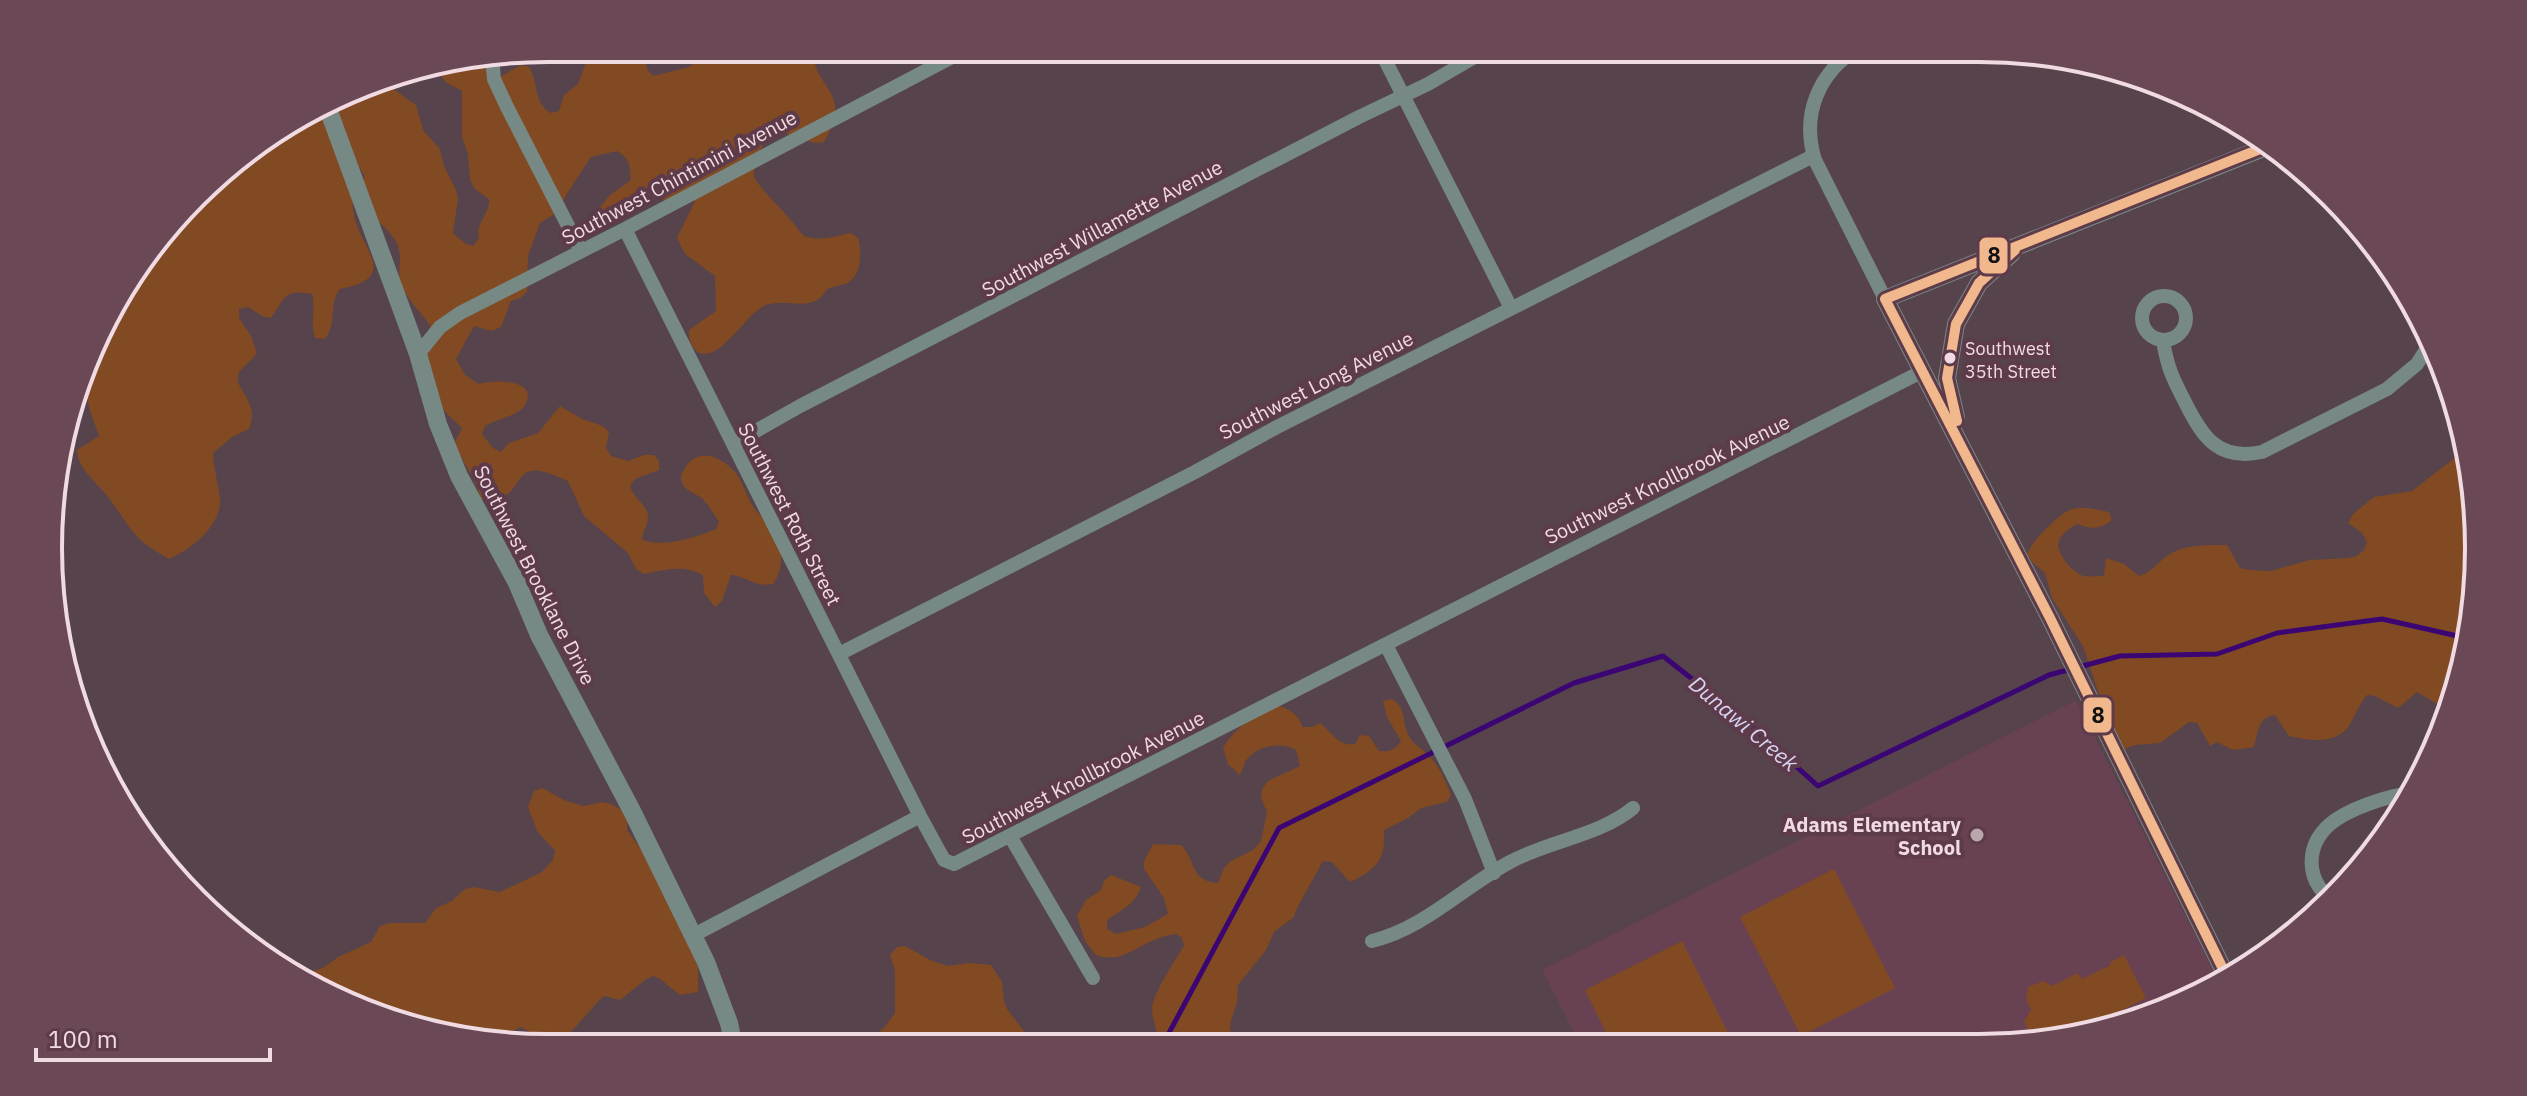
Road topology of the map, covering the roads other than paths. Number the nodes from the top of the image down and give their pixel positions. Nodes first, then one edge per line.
1 (942, 62) edge
2 (1386, 62) edge
3 (1465, 62) edge
4 (1841, 62) edge
5 (493, 65) edge
6 (1403, 96) junction
7 (330, 114) edge
8 (2258, 150) edge
9 (1813, 156) junction
10 (625, 229) junction
11 (2020, 246) junction
12 (581, 251) junction
13 (1885, 299) junction
14 (1511, 308) junction
15 (2163, 340) dead end
16 (2424, 353) edge
17 (418, 354) junction
18 (1923, 371) junction
19 (1961, 443) junction
20 (733, 444) junction
21 (1386, 645) junction
22 (839, 654) junction
23 (2397, 796) edge
24 (1633, 808) dead end
25 (920, 816) junction
26 (1010, 836) junction
27 (1494, 873) junction
28 (2324, 891) edge
29 (692, 936) junction
30 (1372, 941) dead end
31 (2223, 968) edge
32 (1093, 978) dead end
33 (731, 1034) edge

1 - 10 street, Southwest Chintimini Avenue
2 - 6 street
3 - 6 street, Southwest Willamette Avenue
4 - 9 street
5 - 12 street
6 - 14 street
6 - 20 street, Southwest Willamette Avenue
7 - 17 street, Southwest Brooklane Drive
8 - 11 street
9 - 13 street
9 - 14 street, Southwest Long Avenue
10 - 12 street, Southwest Chintimini Avenue
10 - 20 street, Southwest Roth Street
11 - 13 street
11 - 19 street
12 - 17 street, Southwest Chintimini Avenue
13 - 18 street
14 - 22 street, Southwest Long Avenue
15 - 16 street
17 - 29 street, Southwest Brooklane Drive
18 - 19 street
18 - 21 street, Southwest Knollbrook Avenue
19 - 31 street
20 - 22 street, Southwest Roth Street
21 - 26 street, Southwest Knollbrook Avenue
21 - 27 street
22 - 25 street, Southwest Roth Street
23 - 28 street
24 - 27 street
25 - 26 street, Southwest Knollbrook Avenue
25 - 29 street
26 - 32 street
27 - 30 street
29 - 33 street, Southwest Brooklane Drive

